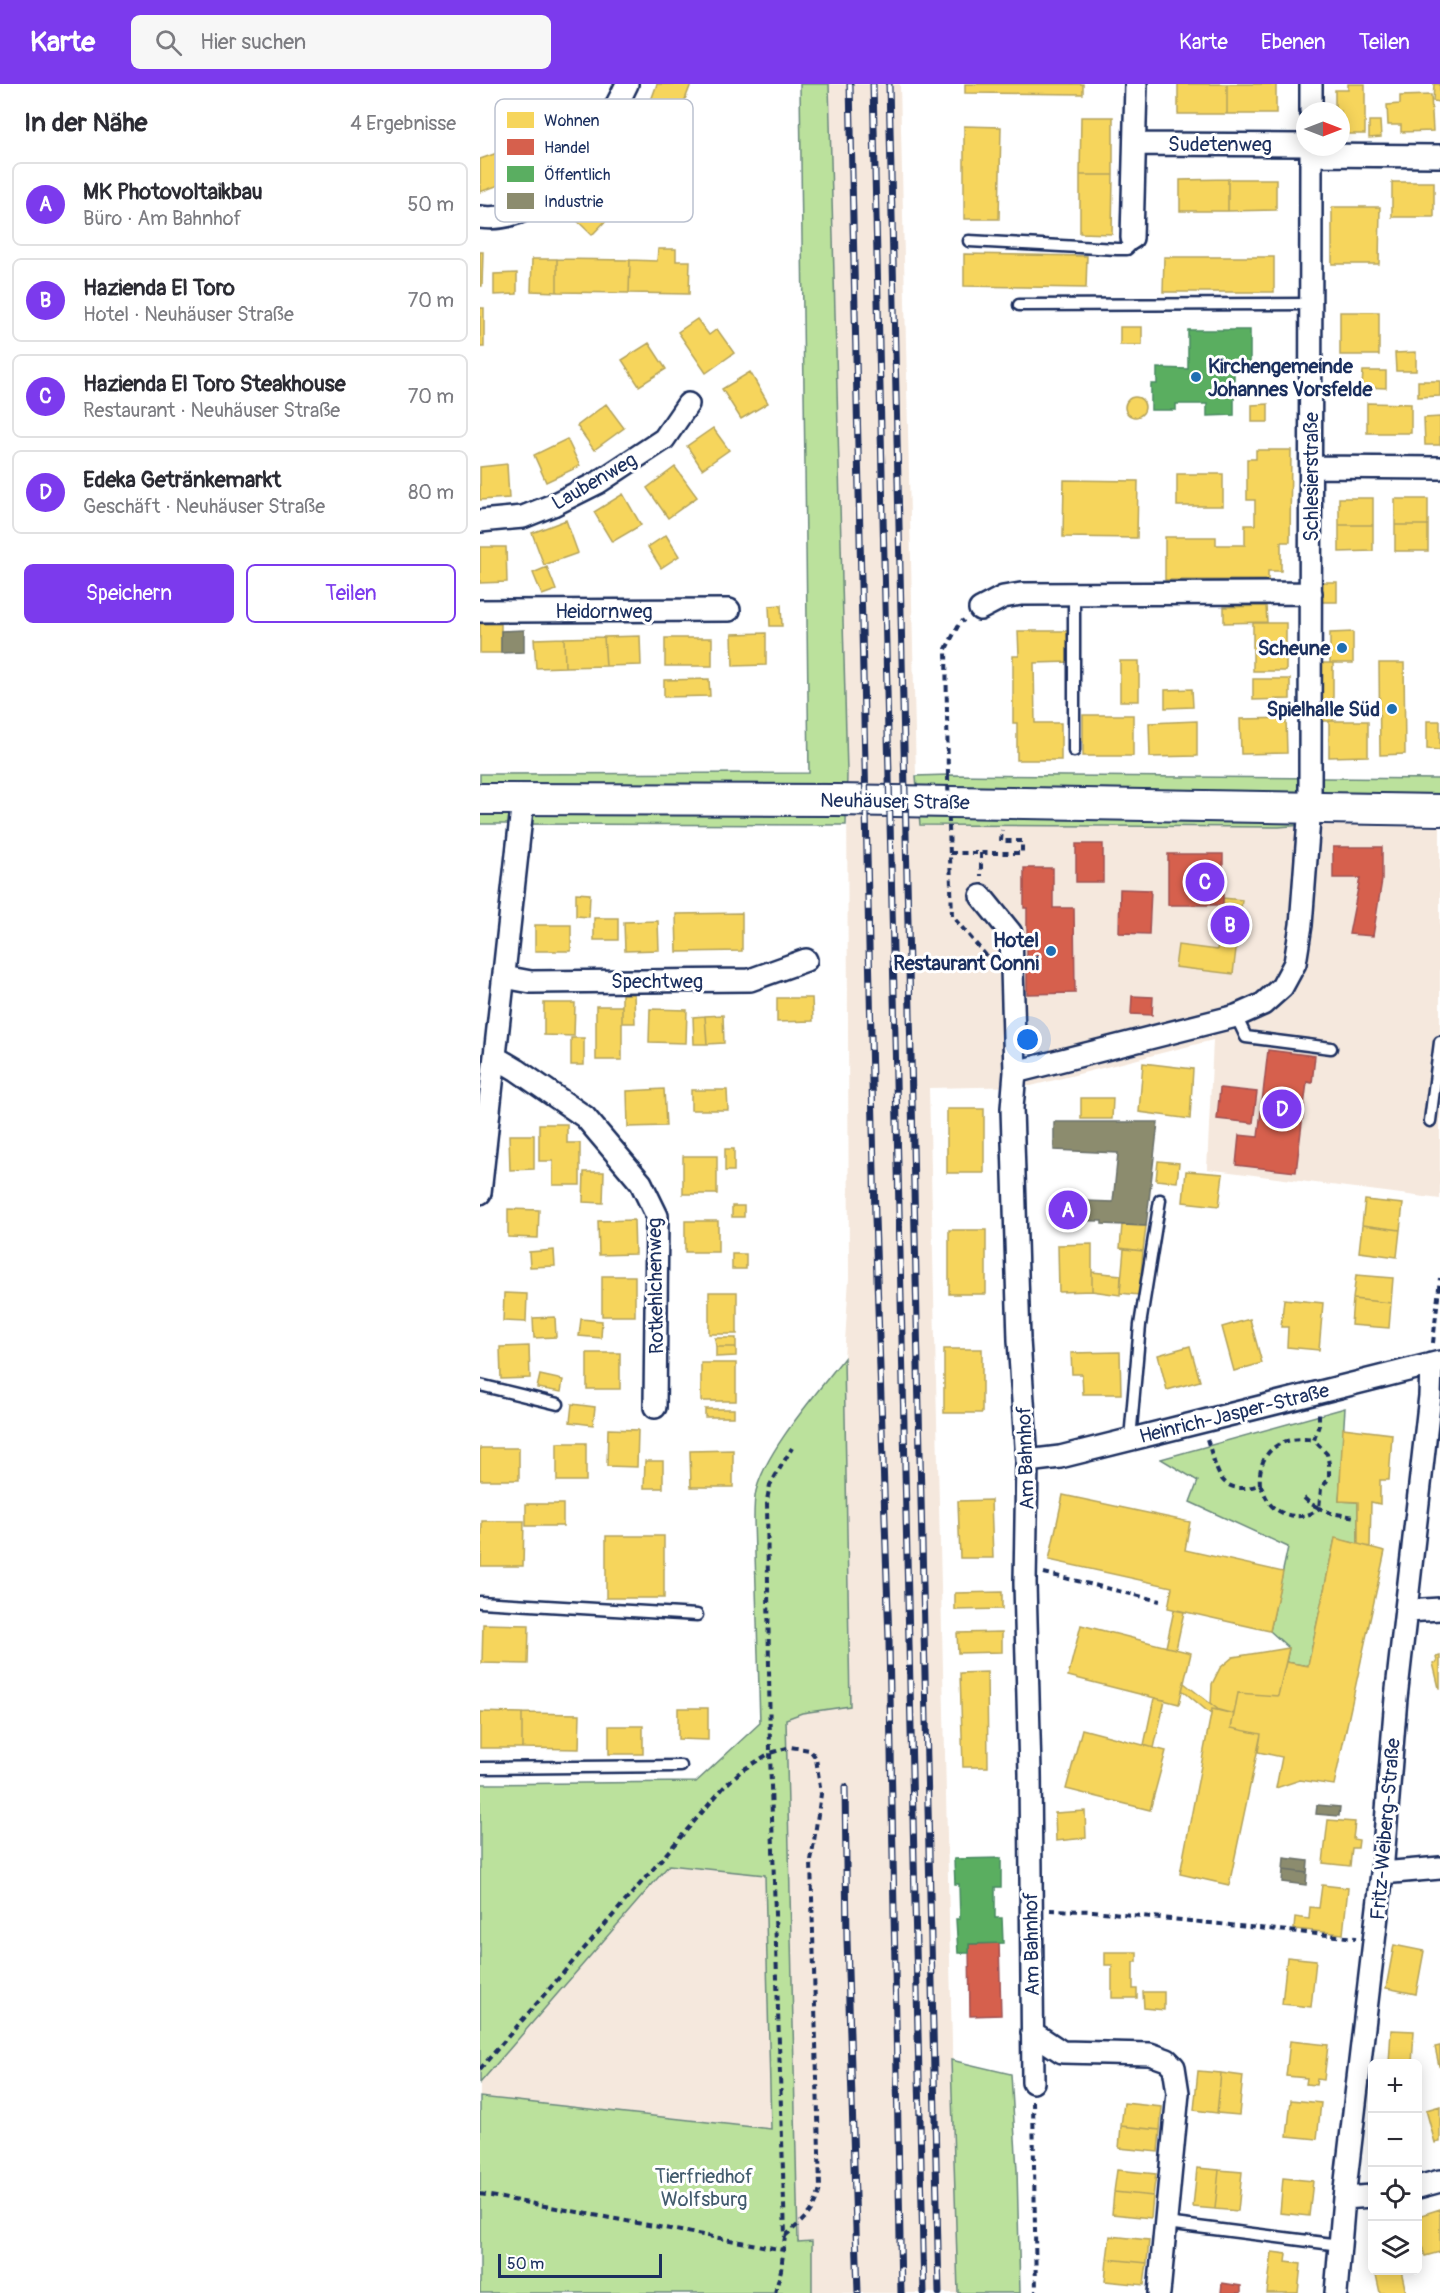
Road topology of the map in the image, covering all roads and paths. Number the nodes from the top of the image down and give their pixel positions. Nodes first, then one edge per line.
1 (627, 84) edge
2 (1136, 84) edge
3 (1311, 84) edge
4 (620, 99) edge
5 (1311, 102) edge
6 (1136, 144) junction
7 (1296, 149) edge
8 (1350, 151) edge
9 (1309, 156) edge
10 (1440, 156) edge
11 (495, 216) edge
12 (480, 217) edge
13 (1132, 238) joint
14 (969, 241) dead end
15 (1311, 304) junction
16 (1019, 305) dead end
17 (688, 404) dead end
18 (1311, 467) junction
19 (1440, 468) edge
20 (480, 521) edge
21 (1311, 593) junction
22 (1074, 594) junction
23 (980, 609) joint
24 (729, 610) dead end
25 (480, 611) edge
26 (1074, 751) dead end
27 (480, 799) edge
28 (523, 799) junction
29 (1310, 806) junction
30 (1440, 810) edge
31 (1000, 830) dead end
32 (950, 853) junction
33 (981, 896) dead end
34 (806, 960) dead end
35 (990, 968) dead end
36 (504, 977) junction
37 (1236, 1016) junction
38 (489, 1032) edge
39 (1440, 1042) edge
40 (1330, 1048) dead end
41 (495, 1057) junction
42 (1016, 1072) junction
43 (1430, 1121) dead end
44 (480, 1193) edge
45 (1160, 1200) dead end
46 (1440, 1278) edge
47 (1435, 1363) edge
48 (480, 1385) edge
49 (1330, 1390) junction
50 (558, 1404) dead end
51 (655, 1407) dead end
52 (1201, 1422) junction
53 (1130, 1439) junction
54 (1314, 1440) junction
55 (792, 1448) dead end
56 (1028, 1461) junction
57 (1260, 1485) junction
58 (1304, 1498) dead end
59 (1319, 1508) junction
60 (1354, 1517) dead end
61 (1026, 1569) junction
62 (1160, 1601) dead end
63 (480, 1602) edge
64 (1440, 1609) edge
65 (1407, 1611) junction
66 (698, 1615) dead end
67 (770, 1753) junction
68 (681, 1766) dead end
69 (480, 1768) edge
70 (1440, 1868) edge
71 (1382, 1873) junction
72 (1030, 1909) junction
73 (1374, 1940) junction
74 (1032, 2032) junction
75 (480, 2069) edge
76 (1033, 2082) joint
77 (1440, 2181) edge
78 (1422, 2186) edge
79 (480, 2194) edge
80 (1368, 2196) edge
81 (1344, 2198) junction
82 (1166, 2223) junction
83 (784, 2236) junction
84 (1340, 2245) junction
85 (784, 2250) junction
86 (775, 2293) edge
87 (1036, 2293) edge
88 (1159, 2293) edge
89 (1336, 2293) edge

1 - 4 street
2 - 6 street
3 - 5 street
6 - 7 street, Sudetenweg
6 - 13 street
8 - 10 street, Sudetenweg
9 - 15 street, Schlesierstraße
11 - 12 street
13 - 14 lane
15 - 16 lane
15 - 18 street, Schlesierstraße
17 - 20 street, Laubenweg
18 - 19 street
18 - 21 street, Schlesierstraße
21 - 22 street
21 - 29 street, Schlesierstraße
22 - 23 street
22 - 26 lane
23 - 32 path, bridge
24 - 25 street, Heidornweg
27 - 28 main road, Neuhäuser Straße
28 - 29 main road, Neuhäuser Straße
28 - 36 street
29 - 30 main road, Neuhäuser Straße
29 - 37 street
31 - 32 path
32 - 35 path
33 - 42 street, Am Bahnhof
34 - 36 street, Spechtweg
36 - 38 street
37 - 40 lane
37 - 42 street
38 - 41 street
39 - 43 lane
41 - 44 street
41 - 51 street, Rotkehlchenweg
42 - 56 street, Am Bahnhof
45 - 53 lane
46 - 47 path
47 - 49 street, Heinrich-Jasper-Straße
47 - 65 street, Fritz-Weiberg-Straße
48 - 50 lane
49 - 52 street, Heinrich-Jasper-Straße
49 - 54 path
52 - 53 street, Heinrich-Jasper-Straße
52 - 57 path
53 - 56 street, Heinrich-Jasper-Straße
54 - 57 path
54 - 59 path
55 - 67 path
56 - 61 street, Am Bahnhof
57 - 59 path
58 - 59 path
59 - 60 path
61 - 62 path
61 - 72 street, Am Bahnhof
63 - 66 lane
64 - 65 street
65 - 71 street, Fritz-Weiberg-Straße
67 - 75 path
67 - 83 path
67 - 83 path
68 - 69 lane
70 - 71 street
71 - 73 street, Fritz-Weiberg-Straße
72 - 73 path
72 - 74 street, Am Bahnhof
73 - 81 street, Fritz-Weiberg-Straße
74 - 76 street, Am Bahnhof
74 - 82 street
76 - 87 path
77 - 78 street
79 - 85 path
80 - 81 street
81 - 84 street, Fritz-Weiberg-Straße
82 - 84 lane
82 - 88 street
83 - 85 path
84 - 89 street, Fritz-Weiberg-Straße
85 - 86 path

